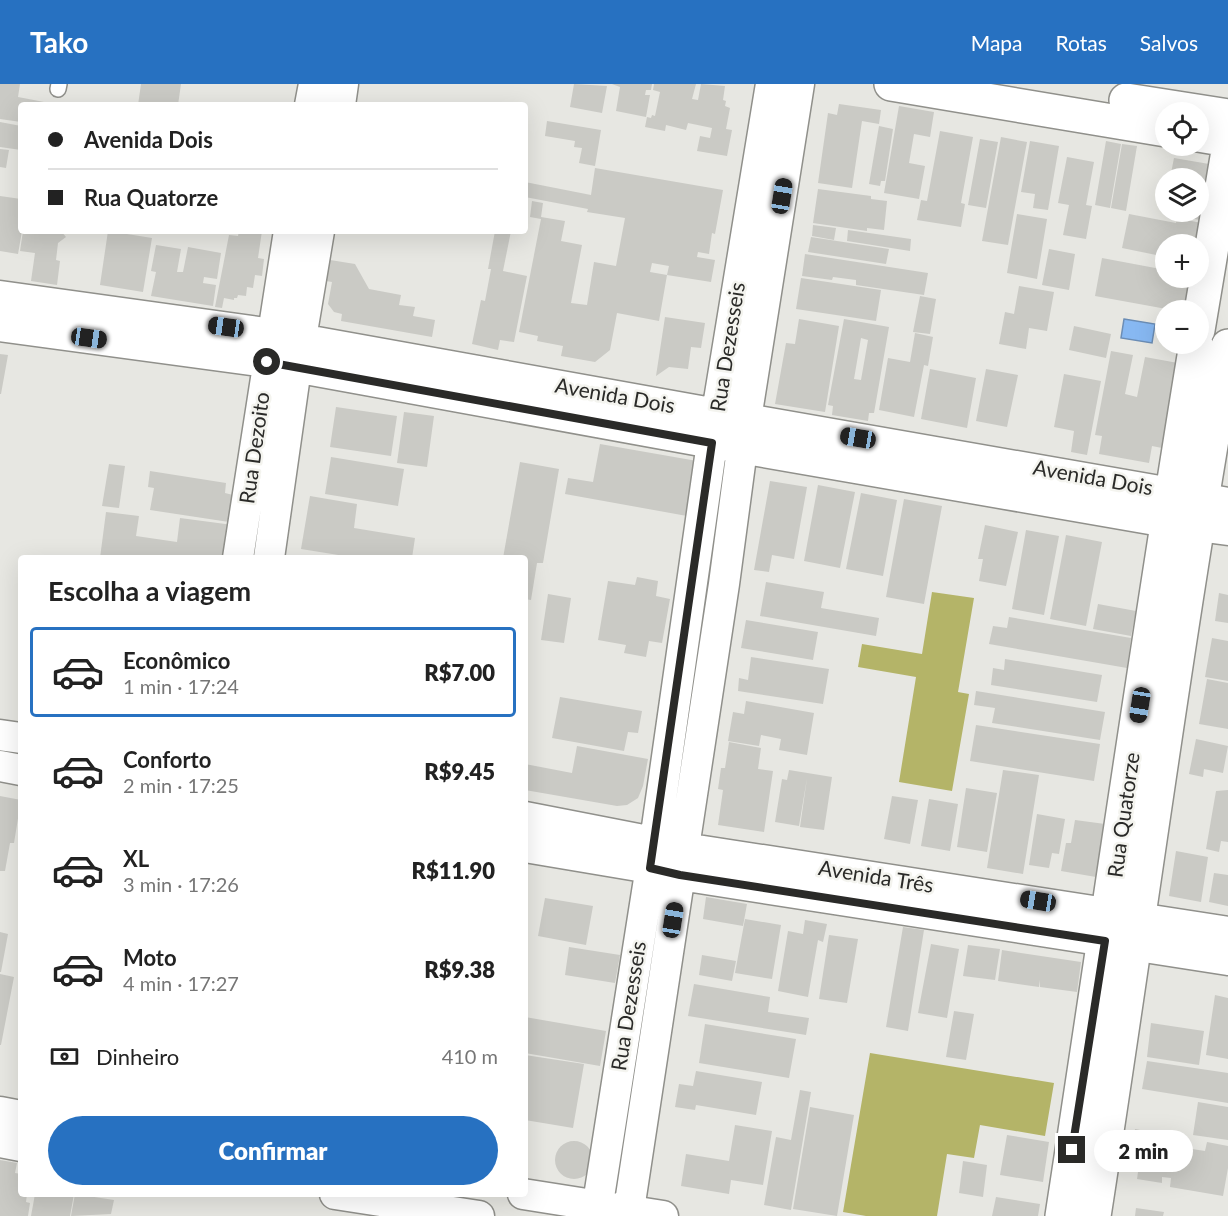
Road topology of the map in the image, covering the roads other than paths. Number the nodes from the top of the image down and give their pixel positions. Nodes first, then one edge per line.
1 (314, 84) edge
2 (343, 84) edge
3 (771, 84) edge
4 (799, 84) edge
5 (891, 84) edge
6 (1028, 84) edge
7 (311, 102) edge
8 (340, 102) edge
9 (1228, 116) edge
10 (1155, 128) edge
11 (1209, 137) edge
12 (1228, 140) edge
13 (1228, 151) edge
14 (288, 234) edge
15 (318, 234) edge
16 (0, 296) edge
17 (1203, 300) edge
18 (0, 326) edge
19 (301, 339) junction
20 (1228, 346) edge
21 (269, 348) junction
22 (1196, 354) edge
23 (296, 368) junction
24 (729, 431) junction
25 (1199, 512) edge
26 (238, 555) edge
27 (269, 555) edge
28 (0, 735) edge
29 (18, 738) edge
30 (0, 766) edge
31 (18, 769) edge
32 (528, 818) edge
33 (528, 847) edge
34 (652, 854) junction
35 (682, 861) junction
36 (1123, 929) junction
37 (1228, 932) edge
38 (1228, 960) edge
39 (0, 1112) edge
40 (18, 1115) edge
41 (0, 1142) edge
42 (18, 1145) edge
43 (528, 1195) edge
44 (355, 1197) edge
45 (597, 1211) edge
46 (628, 1213) edge
47 (479, 1216) edge
48 (663, 1216) edge
49 (1062, 1216) edge
50 (1094, 1216) edge

1 - 7 street
2 - 8 street
3 - 24 street, Rua Dezesseis
4 - 24 street, Rua Dezesseis
5 - 10 street
6 - 9 street
11 - 12 street
13 - 17 street
14 - 21 street, Rua Dezoito
15 - 19 street, Rua Dezoito
16 - 21 street, Avenida Dois
18 - 21 street, Avenida Dois
19 - 21 street, Avenida Dois
19 - 23 street, Rua Dezoito
19 - 24 street, Avenida Dois
20 - 25 street, Rua Quatorze
21 - 23 street, Avenida Dois
21 - 26 street, Rua Dezoito
22 - 25 street, Rua Quatorze
23 - 24 street, Avenida Dois
23 - 27 street, Rua Dezoito
24 - 25 street, Avenida Dois
24 - 34 street, Rua Dezesseis
24 - 35 street, Rua Dezesseis
25 - 36 street, Rua Quatorze
28 - 29 street
30 - 31 street
32 - 34 street, Avenida Três
33 - 34 street, Avenida Três
34 - 35 street, Avenida Três
34 - 45 street, Rua Dezesseis
35 - 36 street, Avenida Três
35 - 46 street, Rua Dezesseis
36 - 37 street, Avenida Três
36 - 38 street, Avenida Três
36 - 49 street, Rua Quatorze
36 - 50 street, Rua Quatorze
39 - 40 street
41 - 42 street
43 - 45 street
44 - 47 street
45 - 46 street
46 - 48 street

